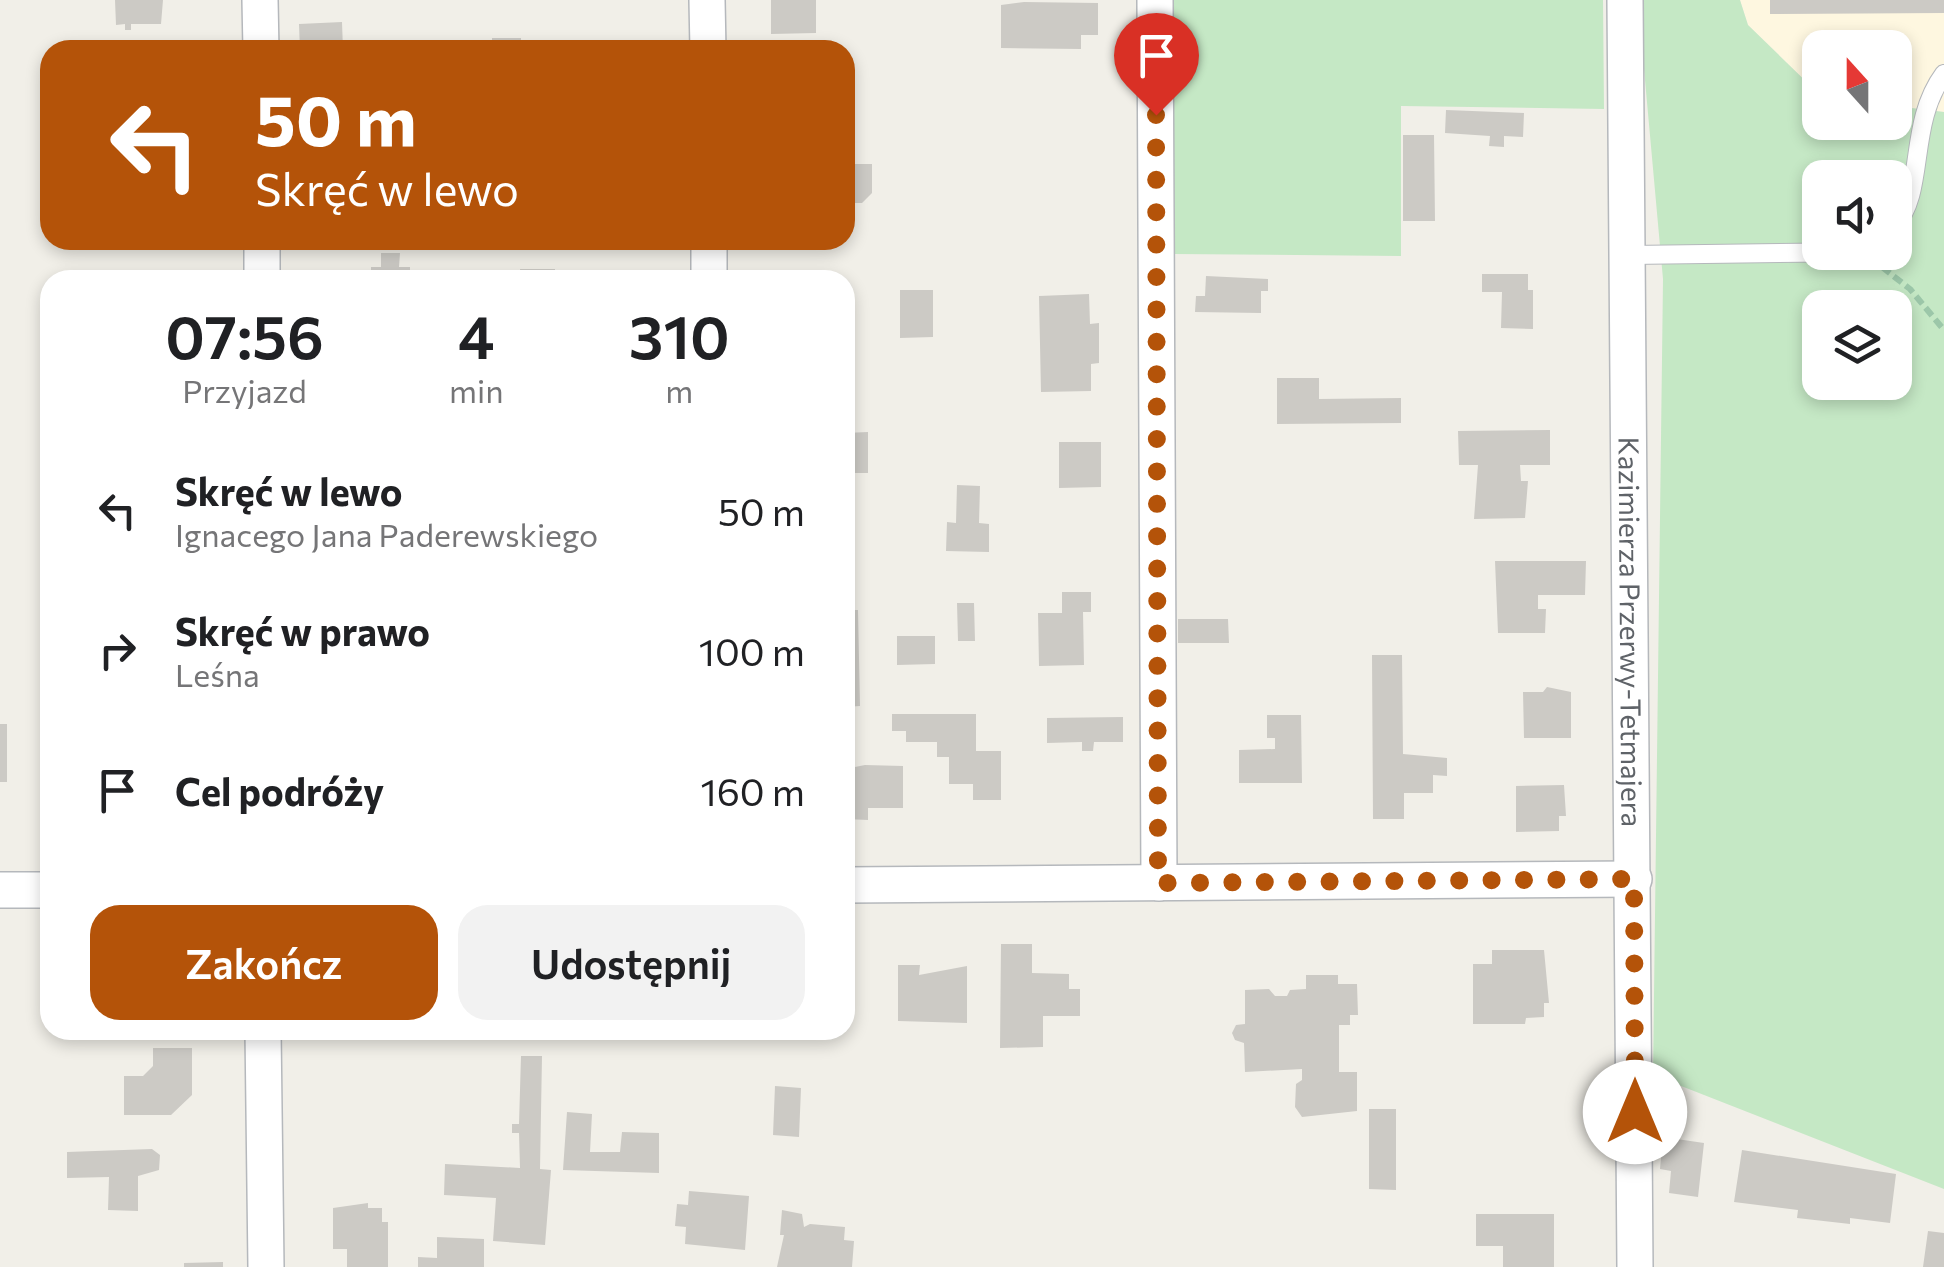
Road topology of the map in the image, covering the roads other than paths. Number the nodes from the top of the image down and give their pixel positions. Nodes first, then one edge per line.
1 (260, 0) edge
2 (707, 0) edge
3 (1155, 0) edge
4 (1626, 0) edge
5 (261, 40) edge
6 (708, 40) edge
7 (1944, 74) edge
8 (1912, 194) edge
9 (1802, 254) edge
10 (1630, 256) junction
11 (1634, 879) junction
12 (1158, 883) junction
13 (855, 886) edge
14 (0, 890) edge
15 (40, 890) edge
16 (263, 1040) edge
17 (266, 1267) edge
18 (1635, 1267) edge

1 - 5 street
2 - 6 street
3 - 12 street
4 - 10 street, Kazimierza Przerwy-Tetmajera
7 - 8 lane
9 - 10 lane
10 - 11 street, Kazimierza Przerwy-Tetmajera
11 - 12 street
11 - 18 street, Kazimierza Przerwy-Tetmajera
12 - 13 street
14 - 15 street
16 - 17 street

